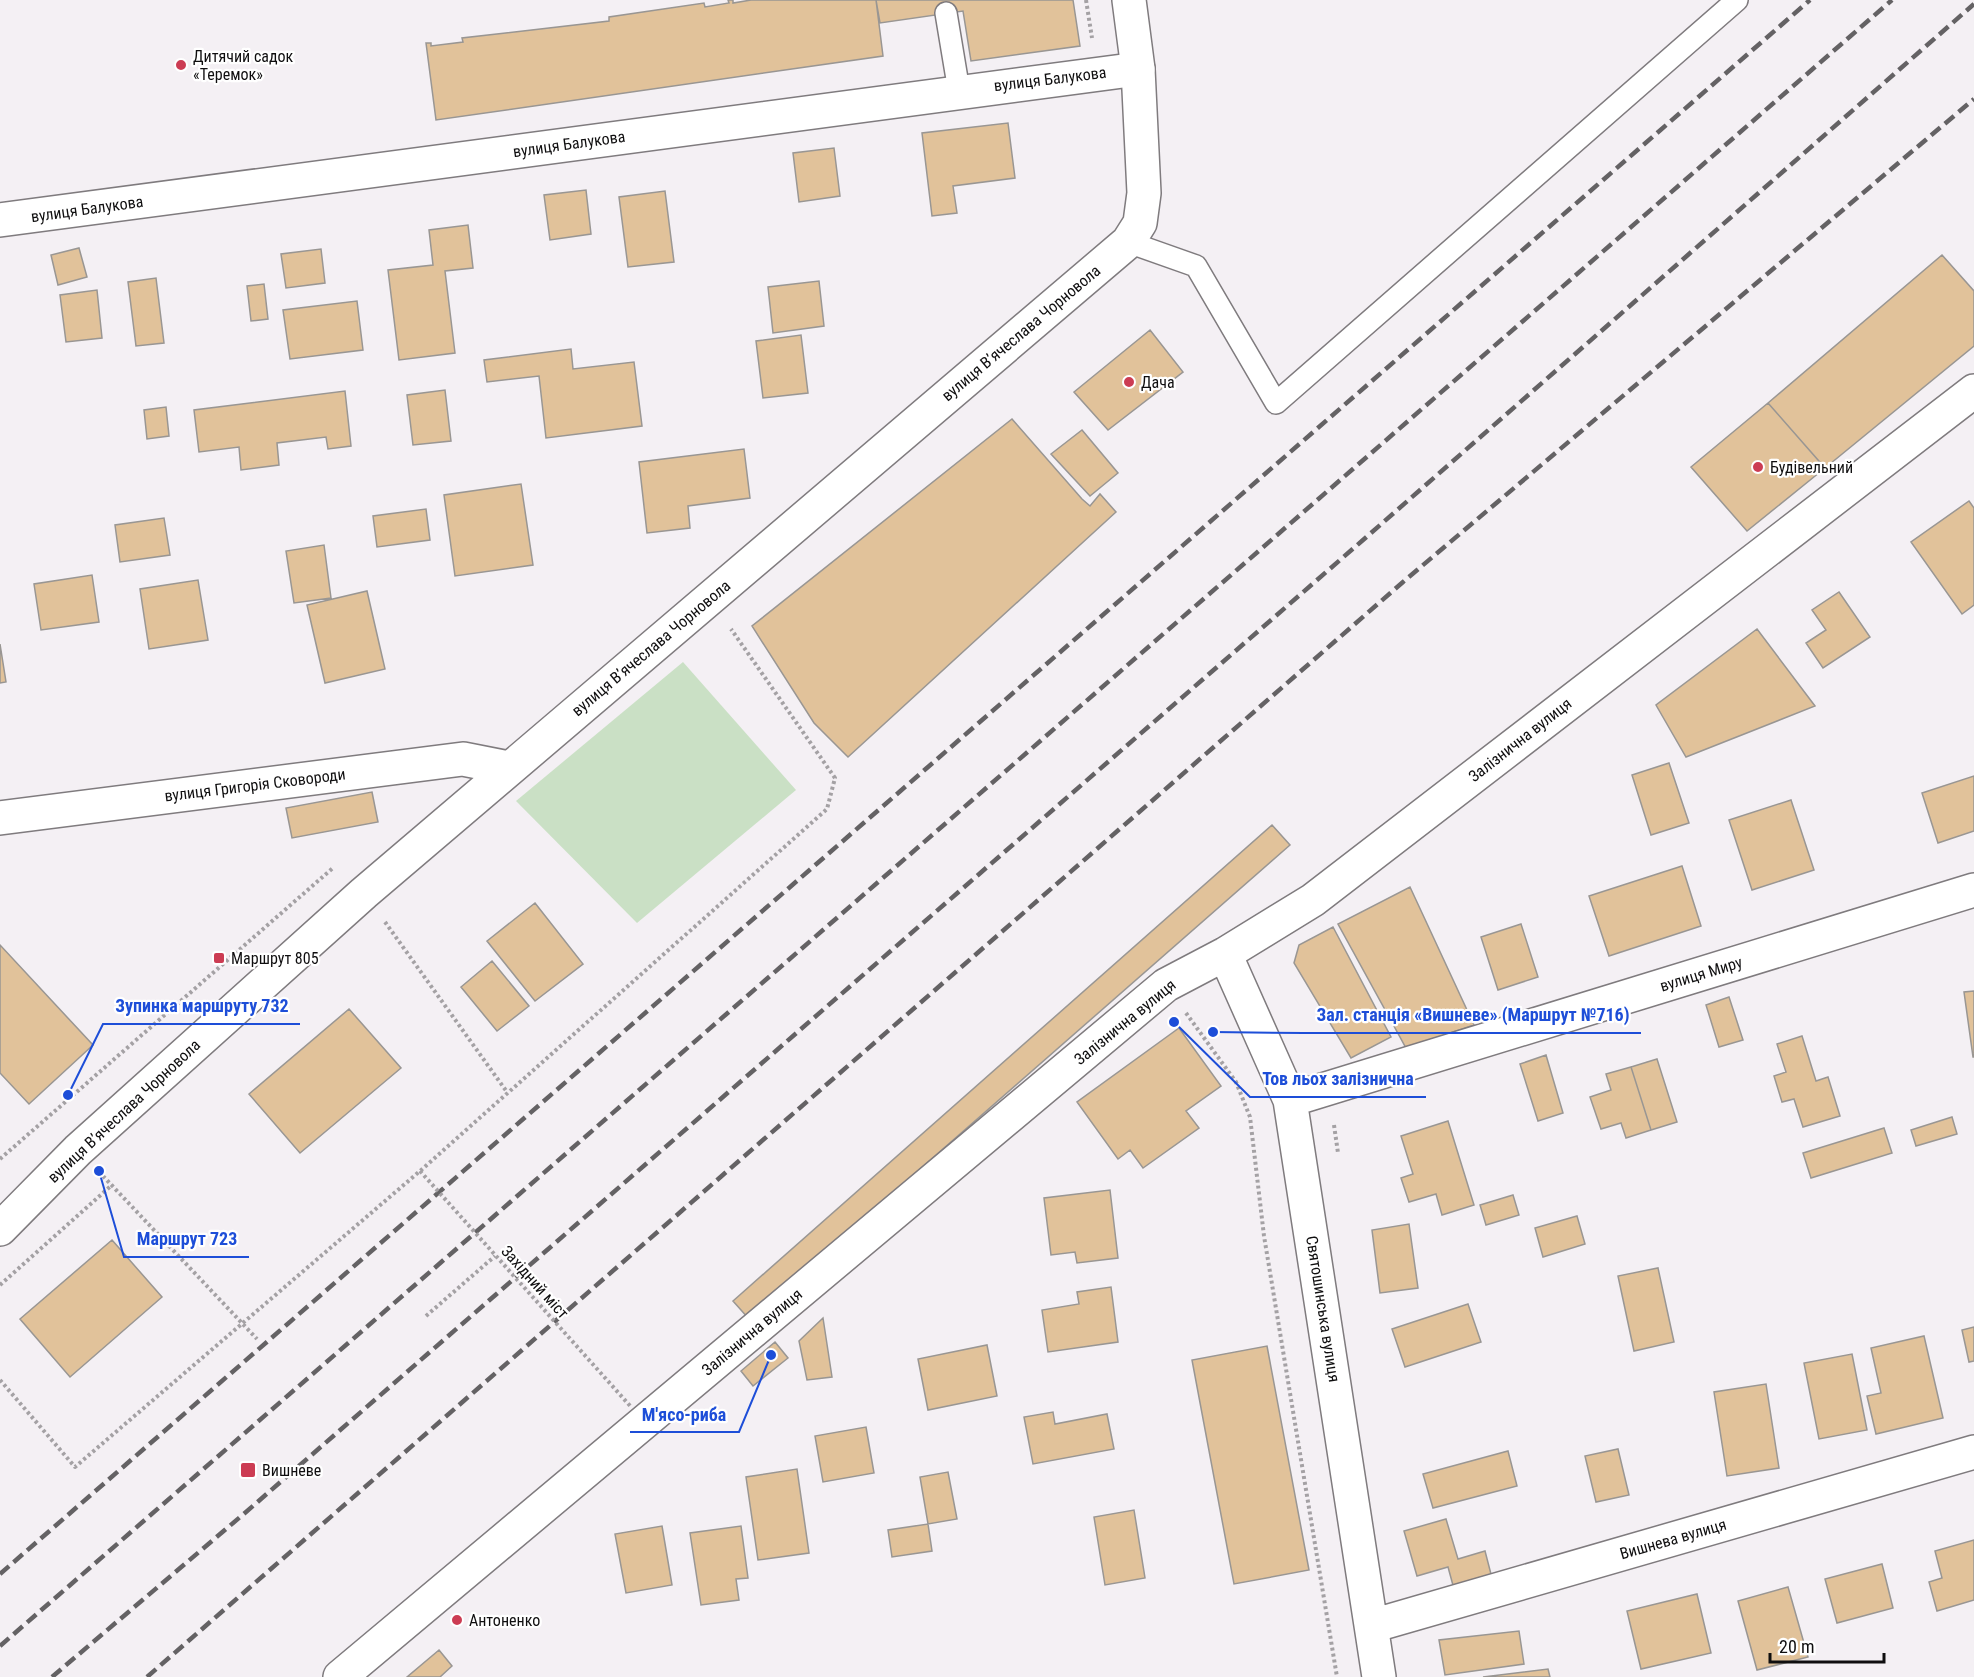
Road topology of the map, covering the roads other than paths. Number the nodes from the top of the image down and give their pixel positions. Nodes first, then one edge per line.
1 (1129, 0) edge
2 (1737, 0) edge
3 (946, 13) dead end
4 (1138, 69) junction
5 (959, 91) junction
6 (0, 220) edge
7 (1128, 242) junction
8 (1974, 391) edge
9 (509, 768) junction
10 (0, 818) edge
11 (1974, 890) edge
12 (1225, 954) junction
13 (1290, 1100) junction
14 (5, 1213) edge
15 (1974, 1452) edge
16 (1372, 1626) junction
17 (340, 1677) edge
18 (1380, 1677) edge

1 - 4 street, вулиця Вʼячеслава Чорновола
2 - 7 lane
3 - 5 lane
4 - 5 street, вулиця Балукова
4 - 7 street, вулиця Вʼячеслава Чорновола
5 - 6 street, вулиця Балукова
7 - 9 street, вулиця Вʼячеслава Чорновола
8 - 12 street, Залізнична вулиця
9 - 10 street, вулиця Григорія Сковороди
9 - 14 street, вулиця Вʼячеслава Чорновола
11 - 13 street, вулиця Миру
12 - 13 street, Святошинська вулиця
12 - 17 street, Залізнична вулиця
13 - 16 street, Святошинська вулиця
15 - 16 street, Вишнева вулиця
16 - 18 street, Святошинська вулиця

